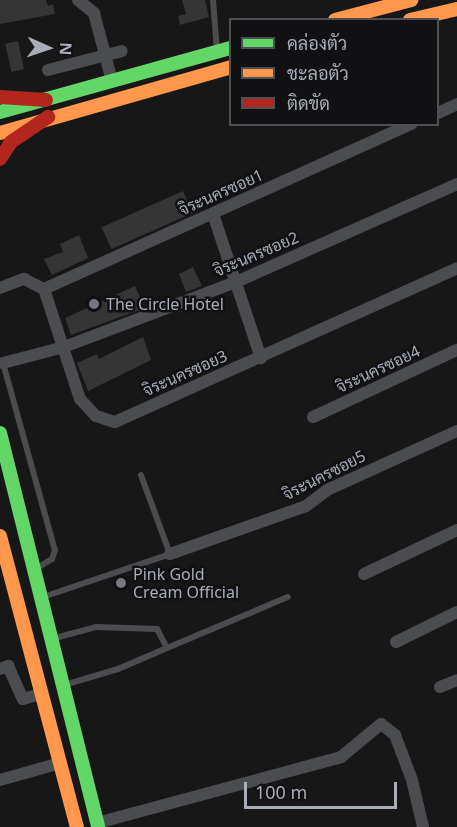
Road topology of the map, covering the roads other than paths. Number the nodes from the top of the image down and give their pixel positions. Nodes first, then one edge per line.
1 (78, 0) edge
2 (213, 0) edge
3 (411, 0) edge
4 (457, 9) edge
5 (344, 18) edge
6 (419, 18) edge
7 (224, 50) edge
8 (122, 51) dead end
9 (105, 56) junction
10 (229, 68) edge
11 (48, 70) dead end
12 (112, 81) junction
13 (0, 98) edge
14 (46, 100) junction
15 (457, 104) edge
16 (0, 112) edge
17 (439, 113) edge
18 (48, 117) junction
19 (408, 126) edge
20 (0, 133) edge
21 (0, 159) edge
22 (457, 184) edge
23 (213, 213) junction
24 (457, 268) edge
25 (236, 282) junction
26 (0, 288) edge
27 (44, 289) junction
28 (64, 347) junction
29 (457, 351) edge
30 (261, 358) junction
31 (3, 363) joint
32 (313, 417) dead end
33 (457, 430) edge
34 (0, 433) edge
35 (141, 475) dead end
36 (457, 530) edge
37 (0, 536) edge
38 (170, 554) junction
39 (33, 569) junction
40 (364, 574) dead end
41 (288, 597) dead end
42 (40, 598) junction
43 (457, 612) edge
44 (51, 639) junction
45 (396, 642) dead end
46 (167, 648) junction
47 (0, 669) edge
48 (457, 680) edge
49 (64, 685) junction
50 (440, 687) dead end
51 (41, 694) junction
52 (60, 763) junction
53 (0, 780) edge
54 (98, 825) edge
55 (77, 827) edge
56 (423, 827) edge

1 - 9 street
2 - 7 lane
3 - 5 main road
4 - 6 main road
7 - 12 main road
8 - 9 street
9 - 11 street
9 - 12 street
10 - 18 main road
12 - 14 main road
13 - 14 main road
14 - 16 main road
15 - 17 street
18 - 20 main road
18 - 21 main road
19 - 23 street, จิระนครซอย1
22 - 25 street, จิระนครซอย2
23 - 25 street
23 - 27 street, จิระนครซอย1
24 - 30 street, จิระนครซอย3
25 - 28 street, จิระนครซอย2
25 - 30 street
26 - 27 street
27 - 28 street, จิระนครซอย3
28 - 30 street, จิระนครซอย3
28 - 31 street, จิระนครซอย2
29 - 32 street, จิระนครซอย4
31 - 39 lane
33 - 38 street, จิระนครซอย5
34 - 39 main road
35 - 38 lane
36 - 40 street
37 - 51 main road
38 - 42 lane
39 - 42 main road
41 - 46 lane
42 - 44 main road
43 - 45 street
44 - 46 lane
44 - 49 main road
46 - 49 lane
47 - 51 street
48 - 50 street
49 - 54 main road
51 - 52 main road
52 - 53 street
52 - 55 main road
54 - 56 street

